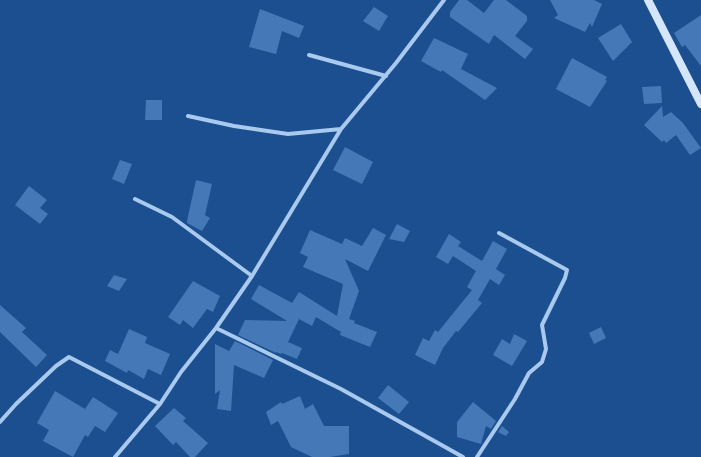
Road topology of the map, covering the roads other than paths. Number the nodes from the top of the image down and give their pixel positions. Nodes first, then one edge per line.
1 (444, 0) edge
2 (648, 0) edge
3 (309, 55) dead end
4 (386, 76) junction
5 (701, 104) edge
6 (188, 116) dead end
7 (341, 130) junction
8 (135, 199) dead end
9 (499, 233) dead end
10 (252, 276) junction
11 (216, 328) junction
12 (160, 404) junction
13 (0, 422) edge
14 (115, 457) edge
15 (463, 457) edge
16 (477, 457) edge

1 - 4 street
2 - 5 main road
3 - 4 street
4 - 7 street
6 - 7 street
7 - 10 street
8 - 10 street
9 - 16 street
10 - 11 street
11 - 12 street
11 - 15 street
12 - 13 street
12 - 14 street

